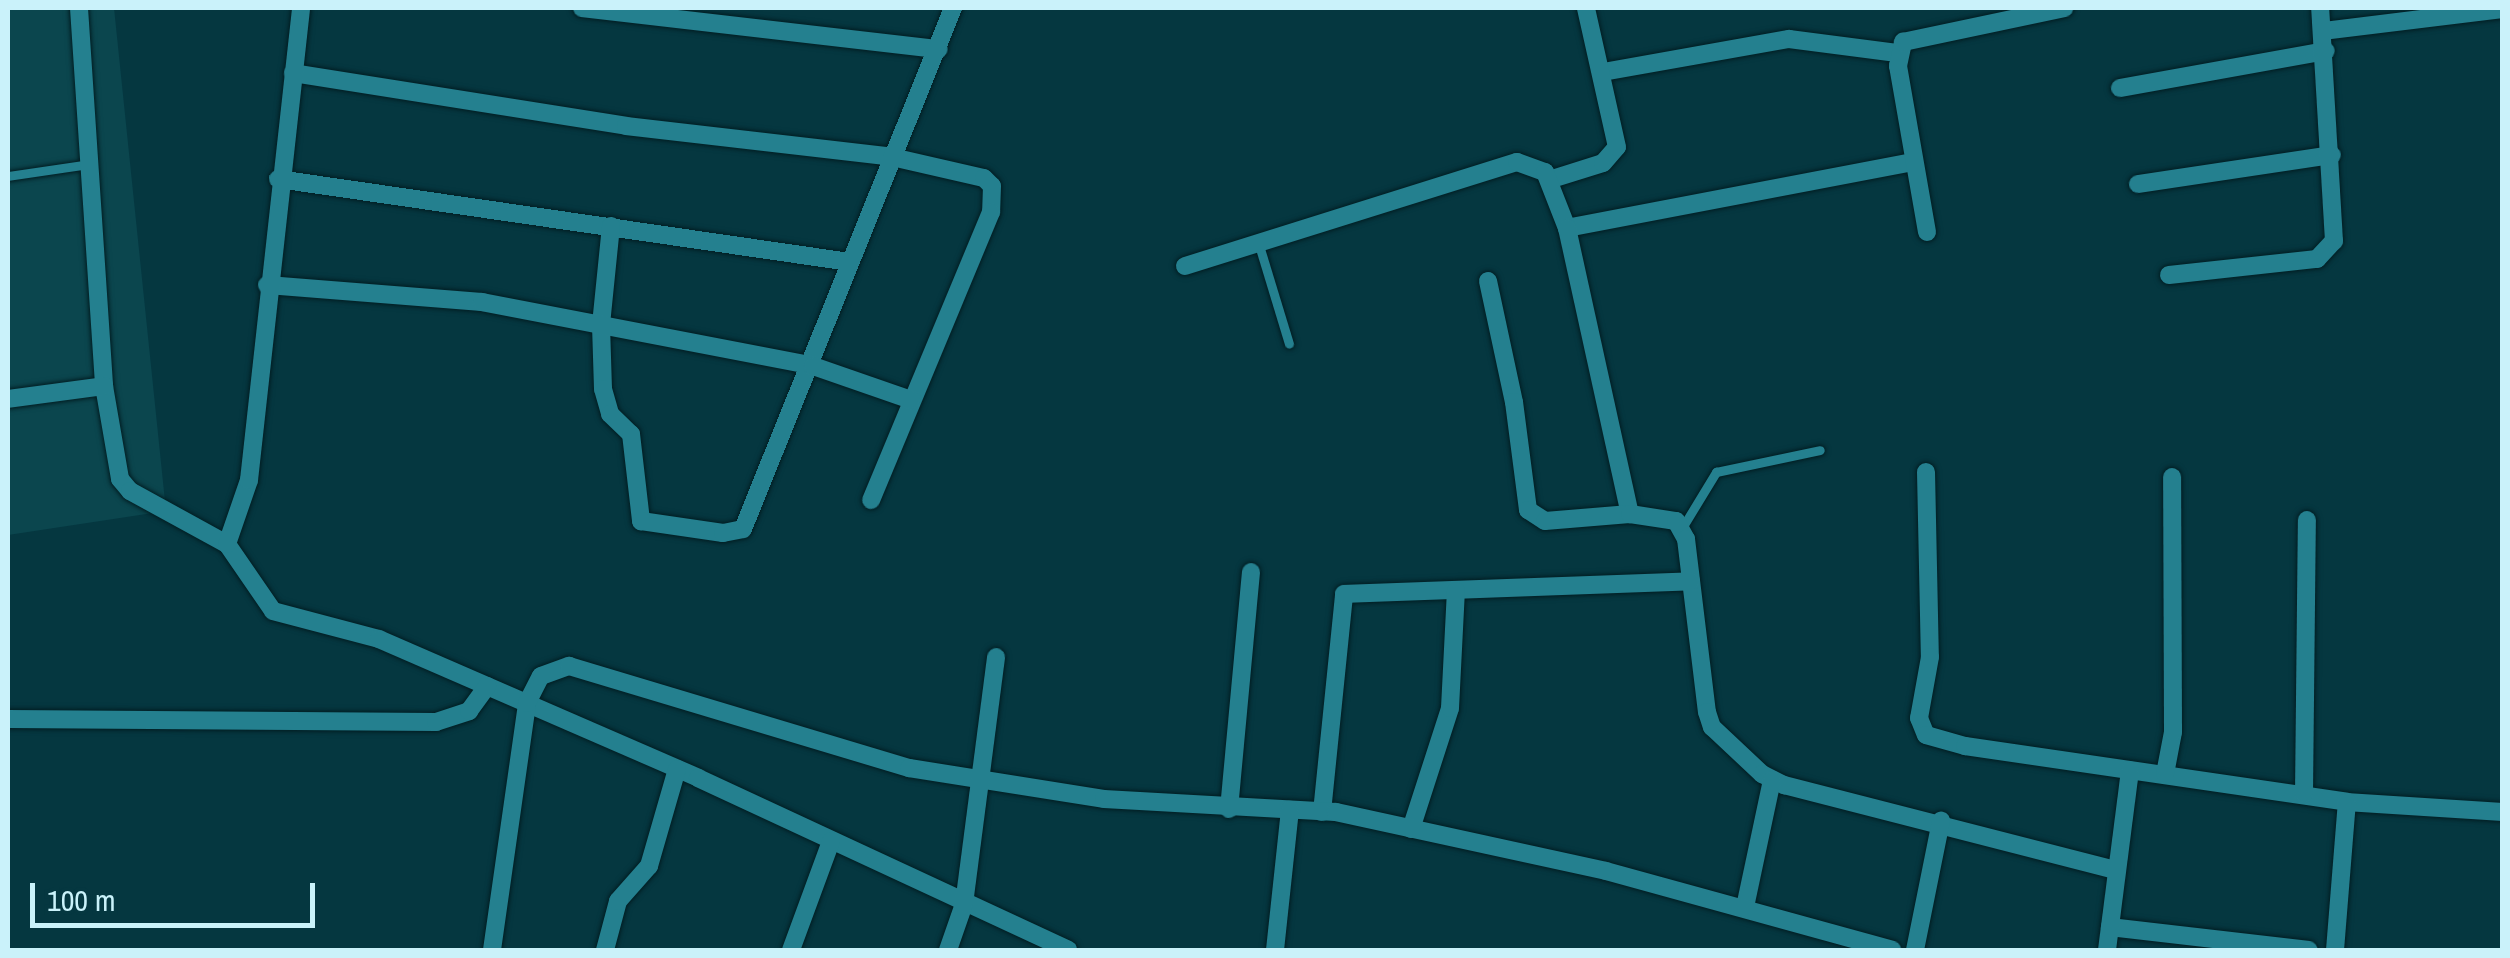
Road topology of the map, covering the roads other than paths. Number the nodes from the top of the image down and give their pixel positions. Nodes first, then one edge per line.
1 (80, 8) edge
2 (302, 8) edge
3 (582, 8) edge
4 (953, 8) edge
5 (1586, 8) edge
6 (2064, 8) edge
7 (2320, 8) edge
8 (2041, 10) edge
9 (2502, 10) edge
10 (2323, 31) junction
11 (938, 49) junction
12 (2326, 51) junction
13 (1897, 53) junction
14 (1602, 72) junction
15 (293, 73) junction
16 (2120, 88) dead end
17 (2332, 156) junction
18 (892, 157) junction
19 (1914, 162) junction
20 (92, 164) junction
21 (8, 176) edge
22 (278, 178) junction
23 (1552, 178) junction
24 (2138, 184) dead end
25 (611, 226) junction
26 (1566, 228) junction
27 (1927, 232) dead end
28 (1259, 246) junction
29 (850, 262) junction
30 (1184, 266) dead end
31 (2168, 275) dead end
32 (1488, 281) dead end
33 (268, 285) junction
34 (600, 326) junction
35 (1289, 344) dead end
36 (813, 366) junction
37 (104, 386) junction
38 (8, 399) edge
39 (911, 400) junction
40 (1820, 450) dead end
41 (1926, 472) dead end
42 (2172, 476) dead end
43 (872, 500) dead end
44 (1630, 514) junction
45 (2307, 520) dead end
46 (1682, 528) junction
47 (227, 544) junction
48 (1250, 572) dead end
49 (1691, 581) junction
50 (1456, 591) junction
51 (996, 657) dead end
52 (487, 686) junction
53 (527, 702) junction
54 (8, 719) edge
55 (677, 768) junction
56 (2130, 770) junction
57 (2166, 774) junction
58 (982, 780) junction
59 (1772, 780) junction
60 (2304, 794) junction
61 (2347, 802) junction
62 (1229, 809) junction
63 (1290, 810) junction
64 (1322, 812) junction
65 (2502, 812) edge
66 (1942, 822) junction
67 (1411, 830) junction
68 (831, 841) junction
69 (2116, 870) junction
70 (964, 904) junction
71 (1746, 907) junction
72 (2110, 927) junction
73 (492, 950) edge
74 (605, 950) edge
75 (790, 950) edge
76 (948, 950) edge
77 (1068, 950) edge
78 (1275, 950) edge
79 (1892, 950) edge
80 (1914, 950) edge
81 (2107, 950) edge
82 (2309, 950) edge
83 (2335, 950) edge

1 - 20 street
2 - 15 street
3 - 11 street
4 - 11 street
5 - 14 street
6 - 8 street
7 - 10 street
8 - 13 street
9 - 10 street
10 - 12 street
11 - 18 street
12 - 16 street
12 - 17 street
13 - 14 street
13 - 19 street
14 - 23 street
15 - 18 street
15 - 22 street
17 - 24 street
17 - 31 street
18 - 29 street
18 - 39 street
19 - 26 street
19 - 27 street
20 - 21 lane
20 - 37 street
22 - 25 street
22 - 33 street
23 - 26 street
23 - 28 street
25 - 29 street
25 - 34 street
26 - 44 street
28 - 30 street
28 - 35 lane
29 - 36 street
32 - 44 street
33 - 34 street
33 - 47 street
34 - 36 street
34 - 36 street
36 - 39 street
37 - 38 street
37 - 47 street
39 - 43 street
40 - 46 lane
41 - 56 street
42 - 57 street
44 - 46 street
45 - 60 street
46 - 49 street
47 - 52 street
48 - 62 street
49 - 50 street
49 - 59 street
50 - 64 street
50 - 67 street
51 - 58 street
52 - 53 street
52 - 54 street
53 - 55 street
53 - 58 street
53 - 73 street
55 - 68 street
55 - 74 street
56 - 57 street
56 - 69 street
57 - 60 street
58 - 62 street
58 - 70 street
59 - 66 street
59 - 71 street
60 - 61 street
61 - 65 street
61 - 83 street
62 - 63 street
63 - 64 street
63 - 78 street
64 - 67 street
66 - 69 street
66 - 80 street
67 - 71 street
68 - 70 street
68 - 75 street
69 - 72 street
70 - 76 street
70 - 77 street
71 - 79 street
72 - 81 street
72 - 82 street

